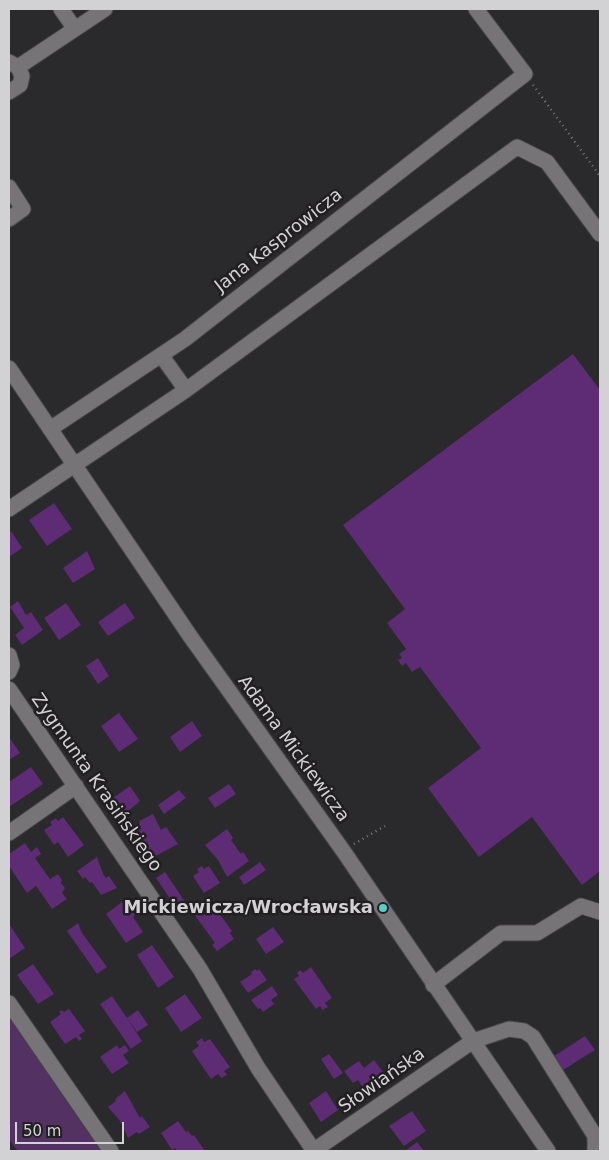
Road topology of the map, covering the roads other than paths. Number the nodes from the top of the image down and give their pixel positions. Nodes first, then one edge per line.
1 (61, 9) edge
2 (105, 9) edge
3 (476, 9) edge
4 (75, 29) junction
5 (14, 65) edge
6 (9, 92) edge
7 (9, 187) edge
8 (9, 219) edge
9 (600, 234) edge
10 (161, 355) junction
11 (9, 368) edge
12 (186, 390) junction
13 (50, 429) junction
14 (75, 465) junction
15 (9, 509) edge
16 (9, 656) edge
17 (9, 672) edge
18 (9, 689) edge
19 (76, 786) junction
20 (9, 833) edge
21 (600, 912) edge
22 (433, 985) junction
23 (9, 1003) edge
24 (473, 1041) junction
25 (111, 1151) edge
26 (314, 1151) edge
27 (548, 1151) edge
28 (595, 1151) edge

1 - 4 street
2 - 4 street
3 - 10 street, Jana Kasprowicza
4 - 5 street
5 - 6 street
7 - 8 street
9 - 12 street
10 - 12 street
10 - 13 street, Jana Kasprowicza
11 - 13 street, Adama Mickiewicza
12 - 14 street
13 - 14 street, Adama Mickiewicza
14 - 15 street
14 - 22 street, Adama Mickiewicza
16 - 17 street
18 - 19 street, Zygmunta Krasińskiego
19 - 20 street
19 - 26 street, Zygmunta Krasińskiego
21 - 22 street
22 - 24 street, Adama Mickiewicza
23 - 25 street
24 - 26 street, Słowiańska
24 - 27 street, Adama Mickiewicza
24 - 28 street, Słowiańska

